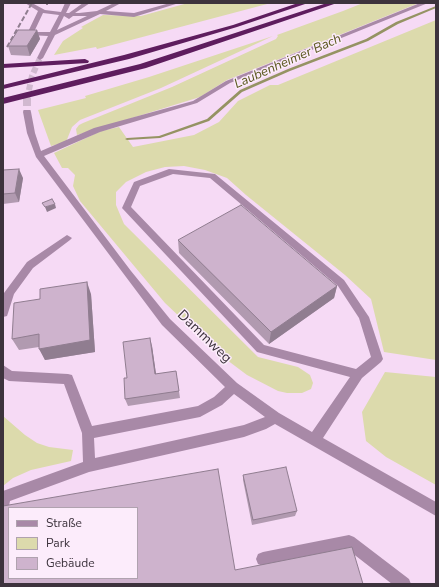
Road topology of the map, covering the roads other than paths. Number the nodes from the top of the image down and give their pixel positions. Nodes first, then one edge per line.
1 (28, 3) edge
2 (68, 3) edge
3 (87, 3) edge
4 (104, 3) edge
5 (118, 3) edge
6 (176, 3) edge
7 (305, 3) edge
8 (334, 3) edge
9 (425, 3) edge
10 (41, 10) junction
11 (100, 12) junction
12 (72, 13) junction
13 (62, 14) junction
14 (53, 34) junction
15 (40, 58) tunnel mouth
16 (84, 64) junction
17 (3, 66) edge
18 (3, 87) edge
19 (3, 102) edge
20 (27, 112) tunnel mouth
21 (39, 155) junction
22 (67, 238) dead end
23 (3, 313) edge
24 (3, 370) edge
25 (358, 374) junction
26 (232, 387) junction
27 (275, 417) junction
28 (88, 433) junction
29 (314, 440) junction
30 (89, 466) junction
31 (3, 505) edge
32 (436, 509) edge
33 (263, 559) dead end
34 (404, 584) edge

1 - 10 street
2 - 13 street
3 - 12 street
4 - 12 street
5 - 11 street
6 - 11 street
7 - 16 highway
8 - 19 highway
9 - 21 street
10 - 13 street
10 - 14 street
11 - 12 street
11 - 14 street
12 - 13 street
12 - 14 street
13 - 14 street
14 - 15 street
16 - 17 highway
16 - 18 highway
20 - 21 street, Dammweg
21 - 26 street, Dammweg
22 - 23 street
24 - 28 street
25 - 25 street
25 - 29 street
26 - 27 street, Dammweg
26 - 28 street
27 - 29 street, Dammweg
27 - 30 street
28 - 30 street
29 - 32 street, Dammweg
30 - 31 street
33 - 34 street

